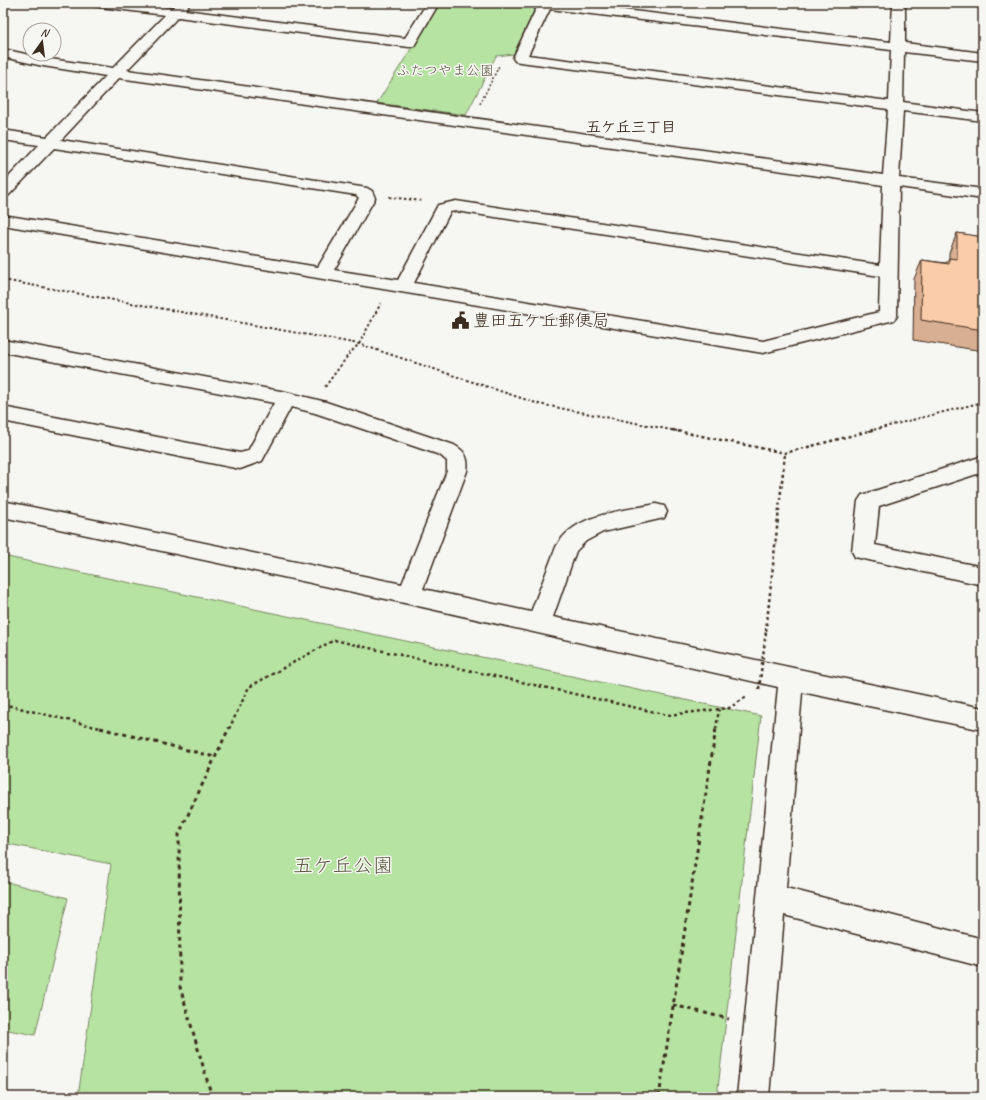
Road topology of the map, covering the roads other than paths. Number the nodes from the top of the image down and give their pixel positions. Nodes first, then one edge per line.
1 (100, 3) edge
2 (185, 3) edge
3 (433, 3) edge
4 (542, 3) edge
5 (899, 3) edge
6 (175, 14) junction
7 (898, 48) junction
8 (3, 53) edge
9 (983, 57) edge
10 (116, 73) junction
11 (896, 106) junction
12 (983, 117) edge
13 (3, 135) edge
14 (51, 143) junction
15 (891, 181) junction
16 (3, 192) edge
17 (983, 194) edge
18 (3, 220) edge
19 (889, 272) junction
20 (323, 274) junction
21 (397, 287) junction
22 (3, 346) edge
23 (286, 399) junction
24 (3, 414) edge
25 (983, 464) edge
26 (3, 509) edge
27 (656, 512) dead end
28 (983, 576) edge
29 (409, 594) junction
30 (539, 623) junction
31 (791, 679) junction
32 (983, 719) edge
33 (771, 898) junction
34 (983, 953) edge
35 (754, 1097) edge

1 - 6 street
2 - 6 street
3 - 6 street
4 - 7 street
4 - 11 street
5 - 7 street
6 - 10 street
7 - 9 street
7 - 11 street
8 - 10 street
10 - 14 street
10 - 15 street
11 - 12 street
11 - 15 street
13 - 14 street
14 - 16 street
14 - 20 street
15 - 17 street
15 - 19 street
18 - 20 street
19 - 21 street
19 - 21 street
20 - 21 street
22 - 23 street
23 - 24 street
23 - 29 street
25 - 28 street
26 - 29 street
27 - 30 street
29 - 30 street
30 - 31 street
31 - 32 street
31 - 33 street
33 - 34 street
33 - 35 street

